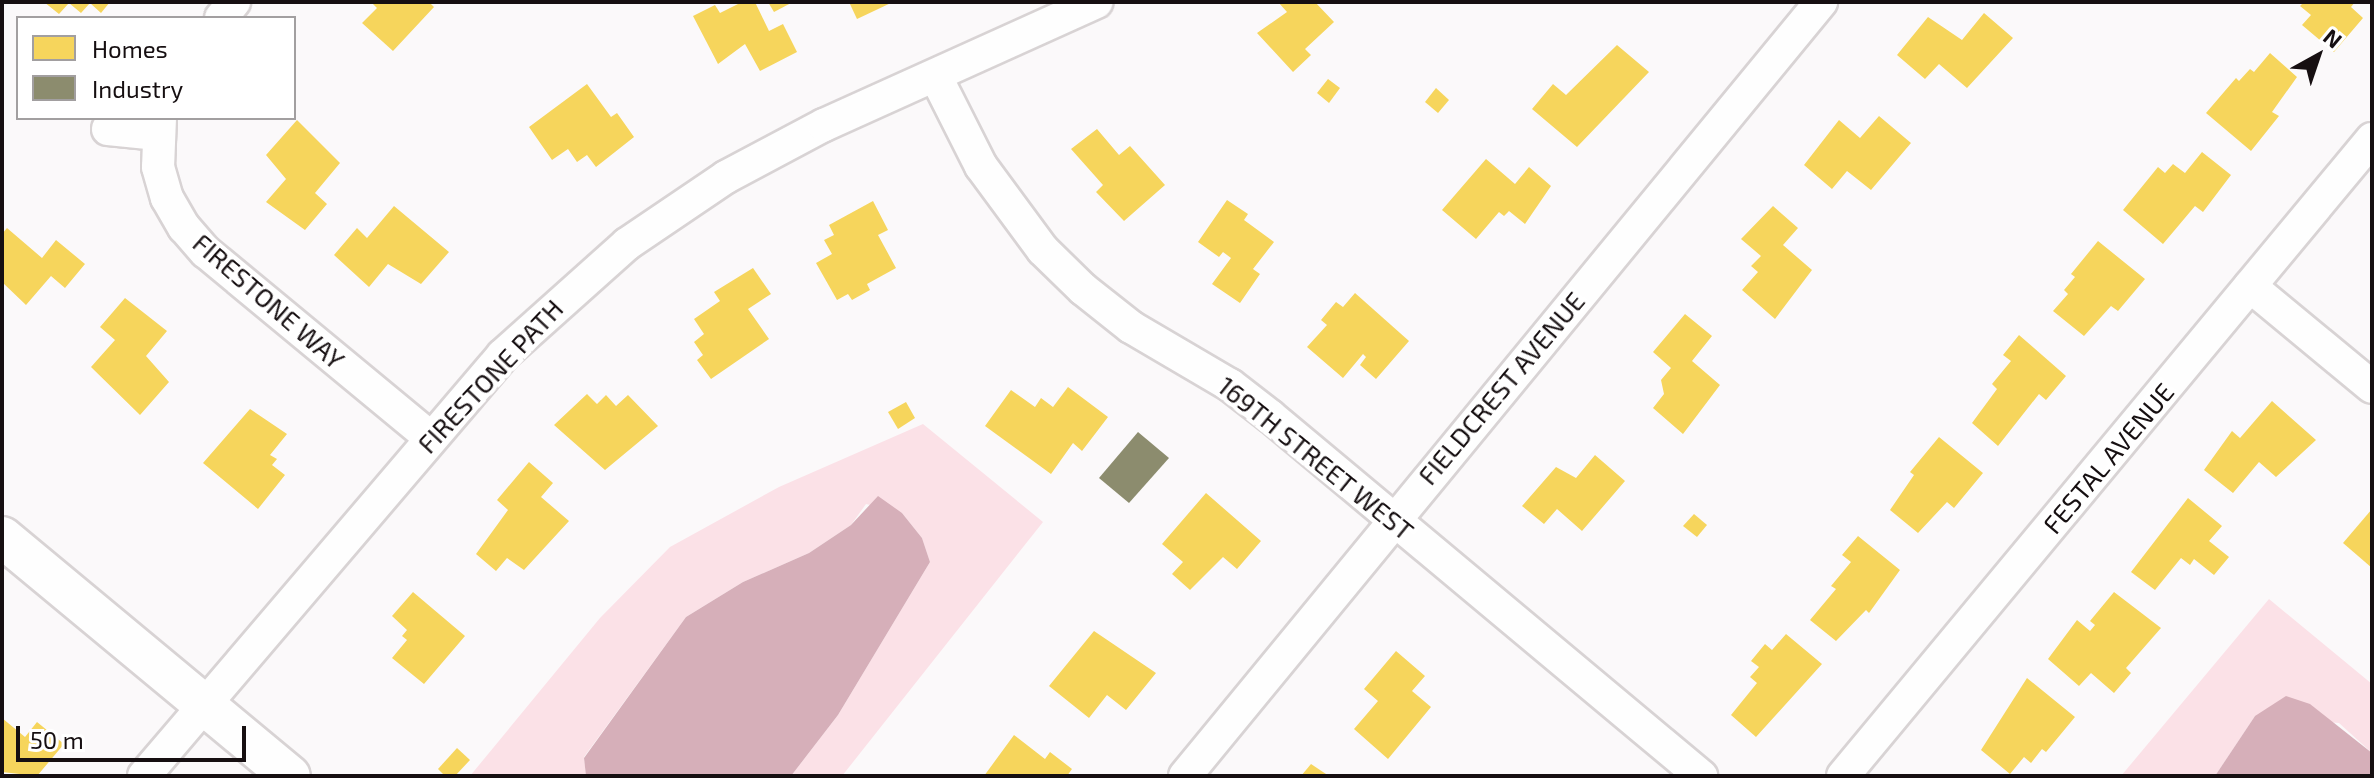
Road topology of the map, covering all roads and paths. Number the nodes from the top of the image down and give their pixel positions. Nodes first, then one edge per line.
1 (1097, 2) edge
2 (1821, 2) edge
3 (936, 77) junction
4 (159, 126) edge
5 (108, 129) dead end
6 (2372, 139) edge
7 (2250, 286) junction
8 (2372, 387) edge
9 (431, 438) junction
10 (1393, 519) junction
11 (2, 537) edge
12 (205, 706) junction
13 (144, 776) edge
14 (290, 776) edge
15 (1185, 776) edge
16 (1701, 776) edge
17 (1843, 776) edge

1 - 3 street, FIRESTONE PATH
2 - 10 street, FIELDCREST AVENUE
3 - 9 street, FIRESTONE PATH
3 - 10 street, 169TH STREET WEST
4 - 5 street, FIRESTONE WAY
4 - 9 street, FIRESTONE WAY
6 - 7 street, FESTAL AVENUE
7 - 8 street
7 - 17 street, FESTAL AVENUE
9 - 12 street, FIRESTONE PATH
10 - 15 street, FIELDCREST AVENUE
10 - 16 street, 169TH STREET WEST
11 - 12 street
12 - 13 street, FIRESTONE PATH
12 - 14 street

